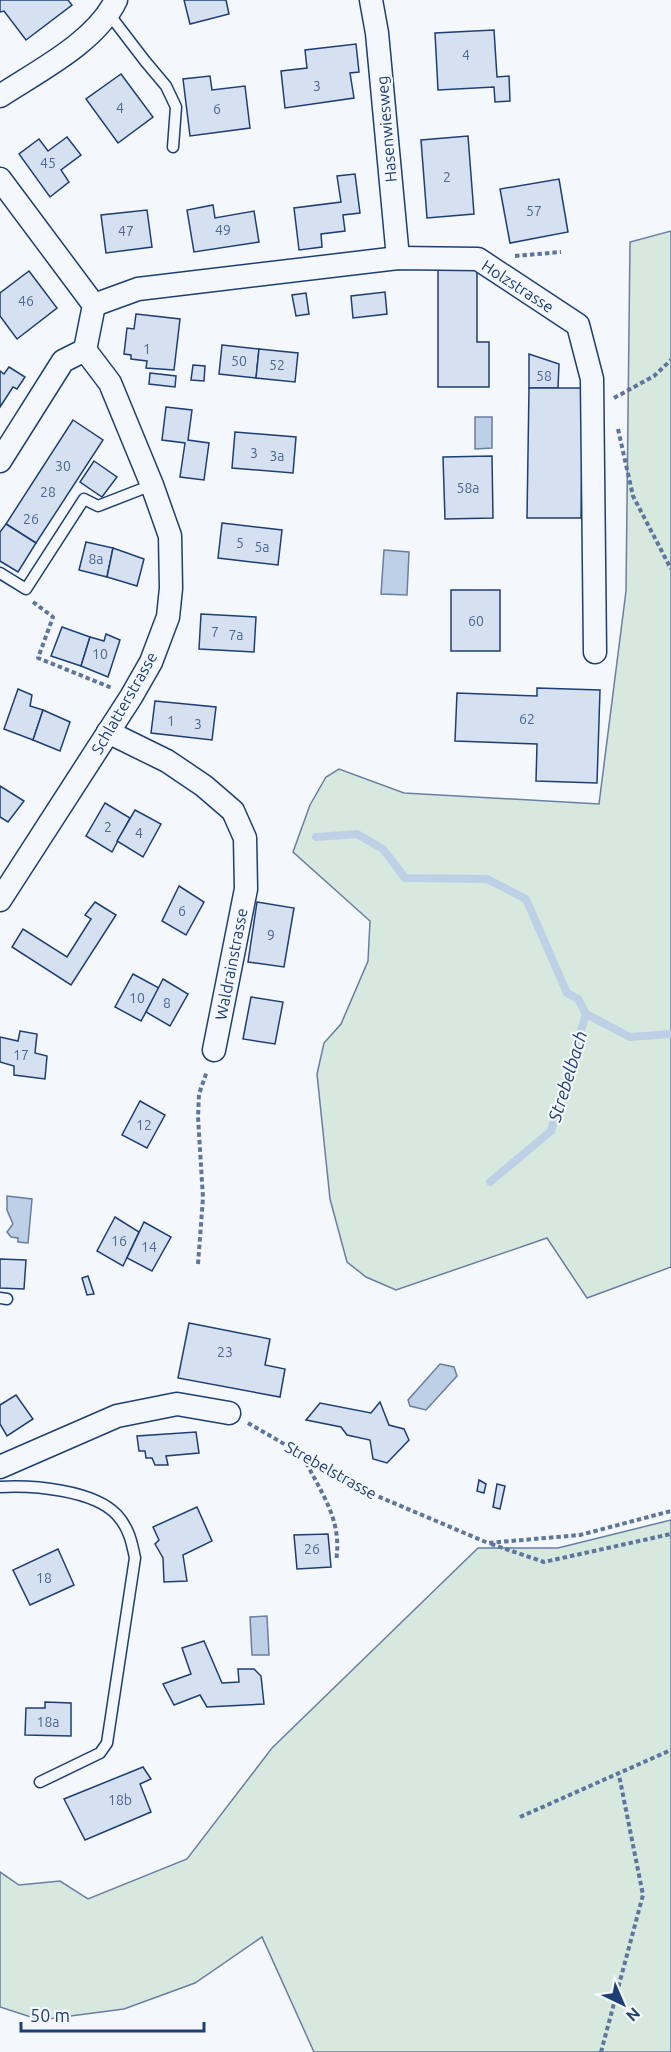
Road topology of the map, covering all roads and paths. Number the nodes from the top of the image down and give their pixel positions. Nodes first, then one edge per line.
1 (371, 0) edge
2 (113, 7) edge
3 (0, 96) edge
4 (173, 147) dead end
5 (0, 179) edge
6 (398, 258) junction
7 (94, 305) junction
8 (85, 350) junction
9 (671, 360) edge
10 (611, 399) dead end
11 (616, 421) dead end
12 (0, 461) edge
13 (152, 485) junction
14 (671, 569) edge
15 (0, 573) edge
16 (26, 589) junction
17 (595, 652) dead end
18 (111, 688) dead end
19 (108, 732) junction
20 (0, 900) edge
21 (214, 1050) joint
22 (198, 1264) dead end
23 (229, 1413) joint
24 (303, 1456) junction
25 (0, 1467) edge
26 (0, 1487) edge
27 (671, 1511) edge
28 (671, 1534) edge
29 (488, 1543) junction
30 (336, 1561) dead end
31 (671, 1750) edge
32 (619, 1775) junction
33 (40, 1782) dead end
34 (520, 1817) dead end
35 (601, 2052) edge

1 - 6 street, Hasenwiesweg
2 - 3 street
2 - 4 lane
5 - 7 street
6 - 7 street, Holzstrasse
6 - 17 street, Holzstrasse
7 - 8 street
8 - 12 street
8 - 13 street, Schlatterstrasse
9 - 10 path
11 - 14 path
13 - 16 lane
13 - 19 street, Schlatterstrasse
15 - 16 lane
16 - 18 path
19 - 20 street, Schlatterstrasse
19 - 21 street, Waldrainstrasse
21 - 22 path
23 - 24 path, Strebelstrasse
23 - 25 street
24 - 29 path, Strebelstrasse
24 - 30 path
26 - 33 lane
27 - 29 path, Strebelstrasse
28 - 29 path
31 - 32 path
32 - 34 path
32 - 35 path

